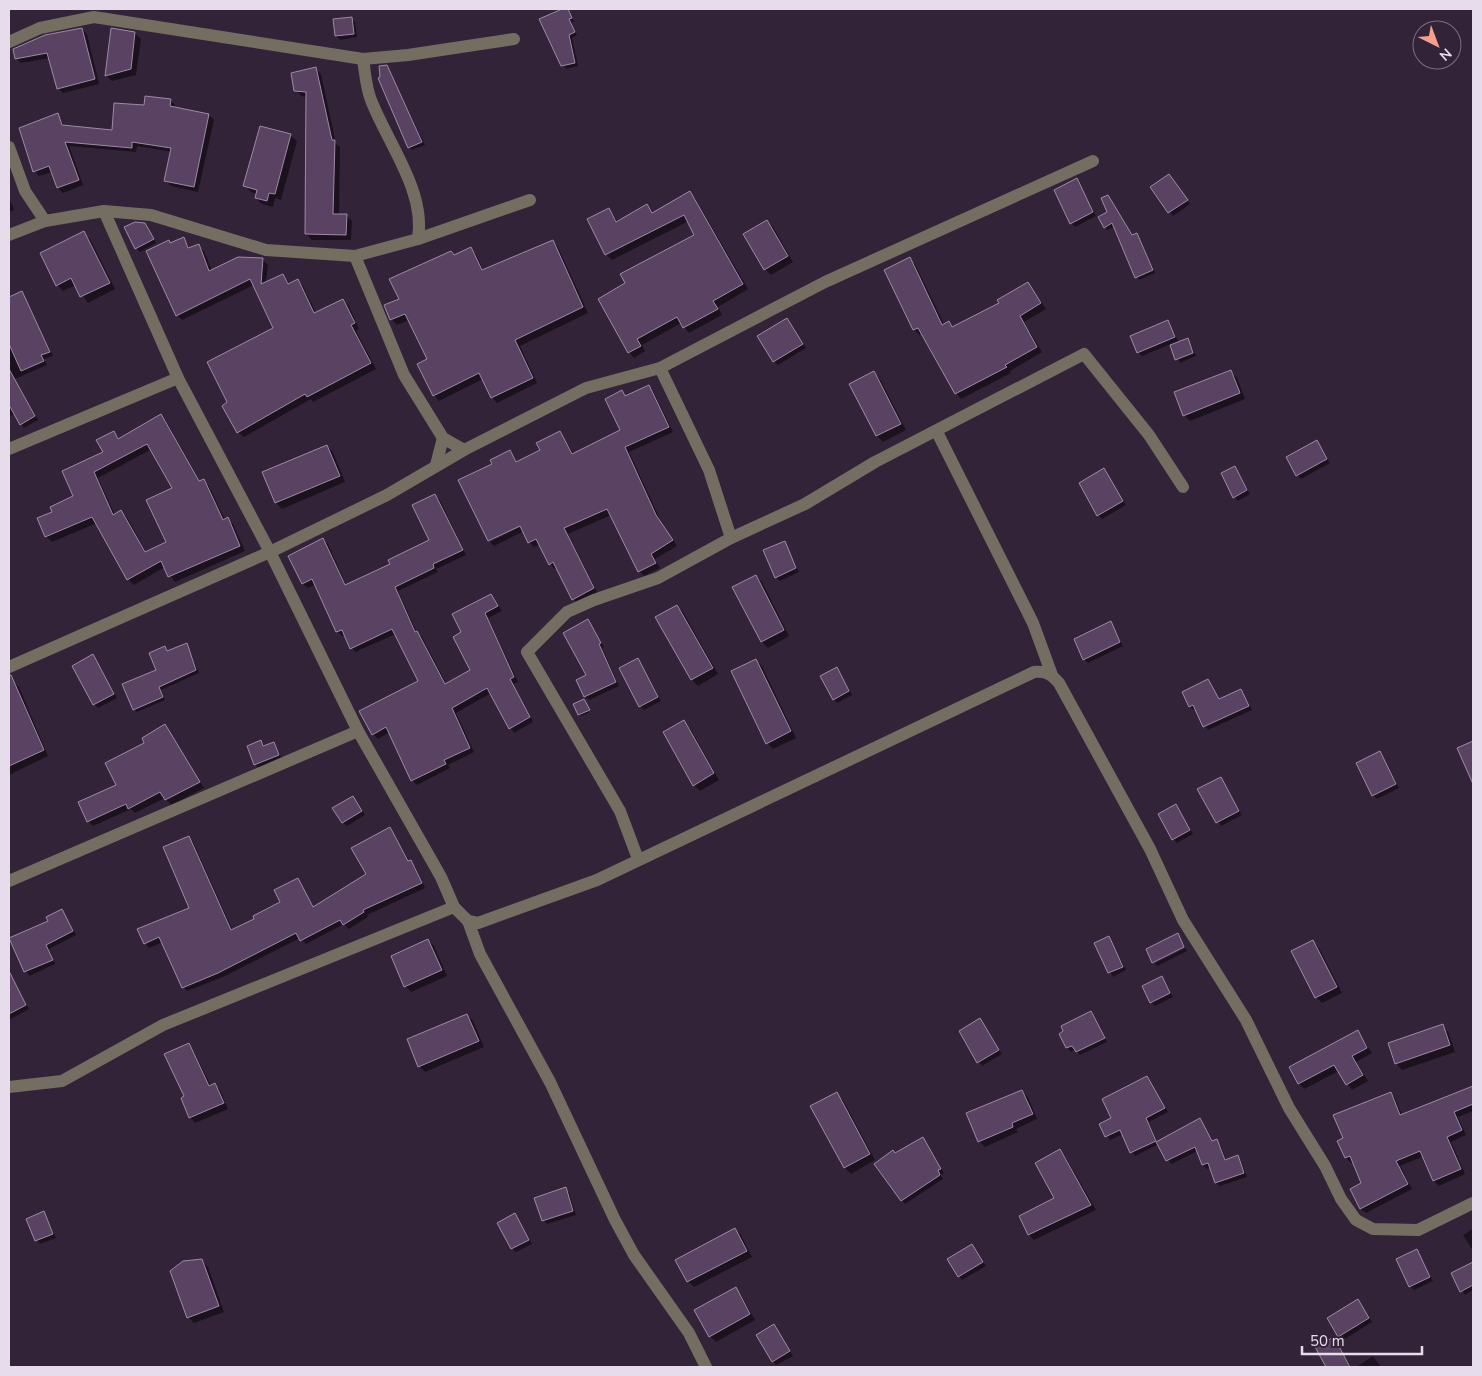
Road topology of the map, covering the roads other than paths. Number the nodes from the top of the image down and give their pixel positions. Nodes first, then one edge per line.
1 (514, 39) dead end
2 (9, 42) edge
3 (363, 59) junction
4 (9, 147) edge
5 (1093, 161) dead end
6 (530, 200) dead end
7 (104, 211) junction
8 (45, 220) junction
9 (9, 235) edge
10 (418, 239) junction
11 (355, 256) junction
12 (660, 368) junction
13 (178, 378) junction
14 (937, 432) junction
15 (443, 438) junction
16 (9, 449) edge
17 (464, 450) junction
18 (436, 466) junction
19 (1182, 487) dead end
20 (730, 538) junction
21 (270, 552) junction
22 (9, 667) edge
23 (1052, 675) junction
24 (358, 731) junction
25 (638, 859) junction
26 (9, 881) edge
27 (454, 906) junction
28 (468, 921) junction
29 (9, 1086) edge
30 (1473, 1203) edge
31 (706, 1367) edge

1 - 3 street
2 - 3 street
3 - 10 street
4 - 8 street
5 - 12 street
6 - 10 street
7 - 8 street
7 - 11 street
7 - 13 street
8 - 9 street
10 - 11 street
11 - 15 street
12 - 17 street
12 - 20 street
13 - 16 street
13 - 21 street
14 - 19 street
14 - 20 street
14 - 23 street
15 - 17 street
15 - 18 street
17 - 18 street
18 - 21 street
20 - 25 street
21 - 22 street
21 - 24 street
23 - 25 street
23 - 30 street
24 - 26 street
24 - 27 street
25 - 28 street
27 - 28 street
27 - 29 street
28 - 31 street

